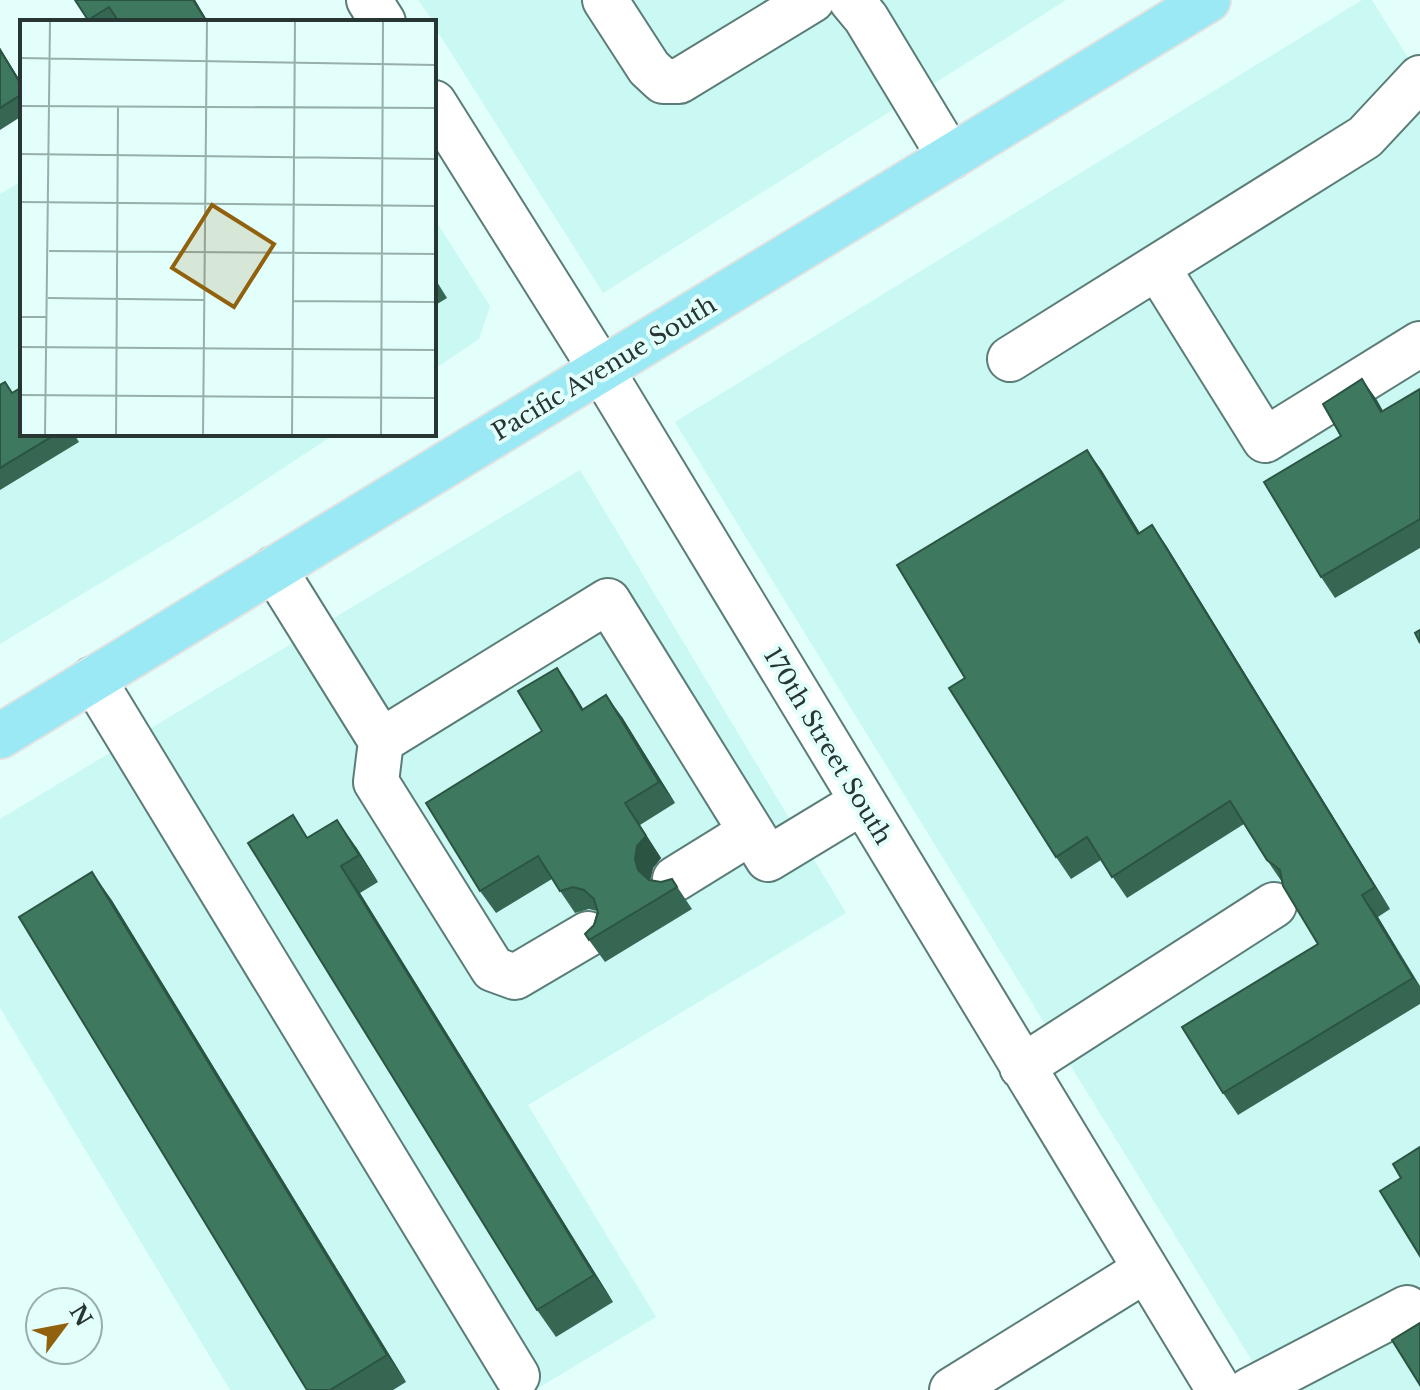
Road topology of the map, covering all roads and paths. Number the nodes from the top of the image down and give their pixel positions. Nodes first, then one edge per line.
1 (369, 0) edge
2 (605, 0) edge
3 (812, 0) edge
4 (851, 0) edge
5 (1208, 0) edge
6 (382, 20) edge
7 (1420, 78) edge
8 (436, 106) edge
9 (950, 157) junction
10 (1157, 267) junction
11 (1420, 344) edge
12 (1010, 359) dead end
13 (601, 369) junction
14 (274, 569) junction
15 (93, 679) junction
16 (0, 736) edge
17 (381, 741) junction
18 (862, 802) junction
19 (751, 832) junction
20 (675, 879) edge
21 (1274, 905) dead end
22 (588, 934) edge
23 (1022, 1067) junction
24 (1145, 1270) junction
25 (1420, 1328) edge
26 (517, 1376) dead end
27 (952, 1390) edge
28 (1219, 1390) edge
29 (1250, 1390) edge

1 - 6 street
2 - 3 street
4 - 9 street
5 - 9 main road, Pacific Avenue South
7 - 10 street
8 - 13 street, 170th Street South
9 - 13 main road, Pacific Avenue South
10 - 11 street
10 - 12 street
13 - 14 main road, Pacific Avenue South
13 - 18 street, 170th Street South
14 - 15 main road, Pacific Avenue South
14 - 17 street
15 - 16 main road, Pacific Avenue South
15 - 26 street
17 - 19 street
17 - 22 street
18 - 19 street
18 - 23 street, 170th Street South
19 - 20 street
21 - 23 street
23 - 24 street, 170th Street South
24 - 27 street
24 - 28 street, 170th Street South
25 - 29 street

